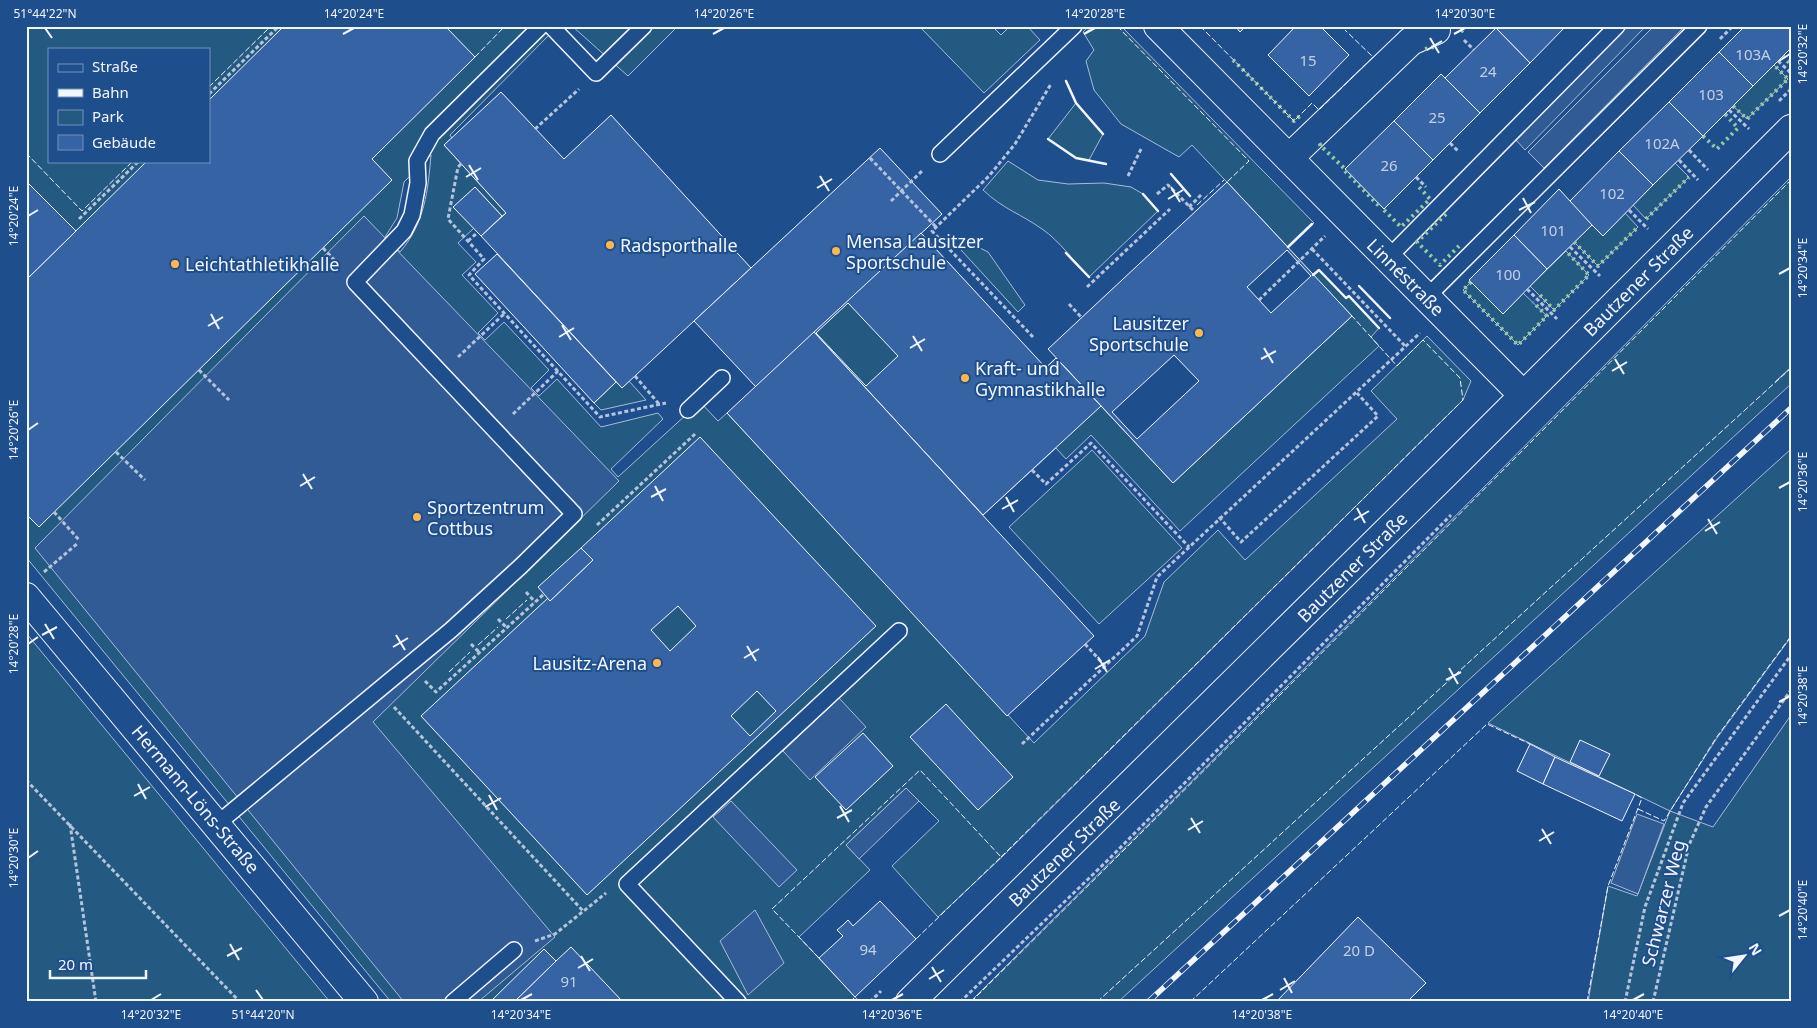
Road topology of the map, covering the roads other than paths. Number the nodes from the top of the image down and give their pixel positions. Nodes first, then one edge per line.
1 (541, 26) edge
2 (551, 26) edge
3 (644, 26) edge
4 (1074, 26) edge
5 (1158, 26) edge
6 (1617, 26) edge
7 (1699, 26) edge
8 (1436, 30) dead end
9 (1791, 129) edge
10 (940, 154) dead end
11 (1289, 158) junction
12 (1388, 258) junction
13 (1427, 298) junction
14 (722, 378) dead end
15 (1523, 395) junction
16 (688, 410) road end
17 (26, 597) edge
18 (899, 631) dead end
19 (217, 824) junction
20 (514, 950) road end
21 (364, 1002) edge
22 (453, 1002) edge
23 (738, 1002) edge
24 (910, 1002) edge

1 - 19 lane
2 - 3 lane
4 - 10 lane
5 - 11 street, Linnéstraße
6 - 12 lane
7 - 13 lane
8 - 11 street
9 - 15 street, Bautzener Straße
11 - 12 street, Linnéstraße
12 - 13 street, Linnéstraße
13 - 15 street, Linnéstraße
14 - 16 lane
15 - 24 street, Bautzener Straße
17 - 19 street, Hermann-Löns-Straße
18 - 23 lane
19 - 21 street, Hermann-Löns-Straße
20 - 22 lane

